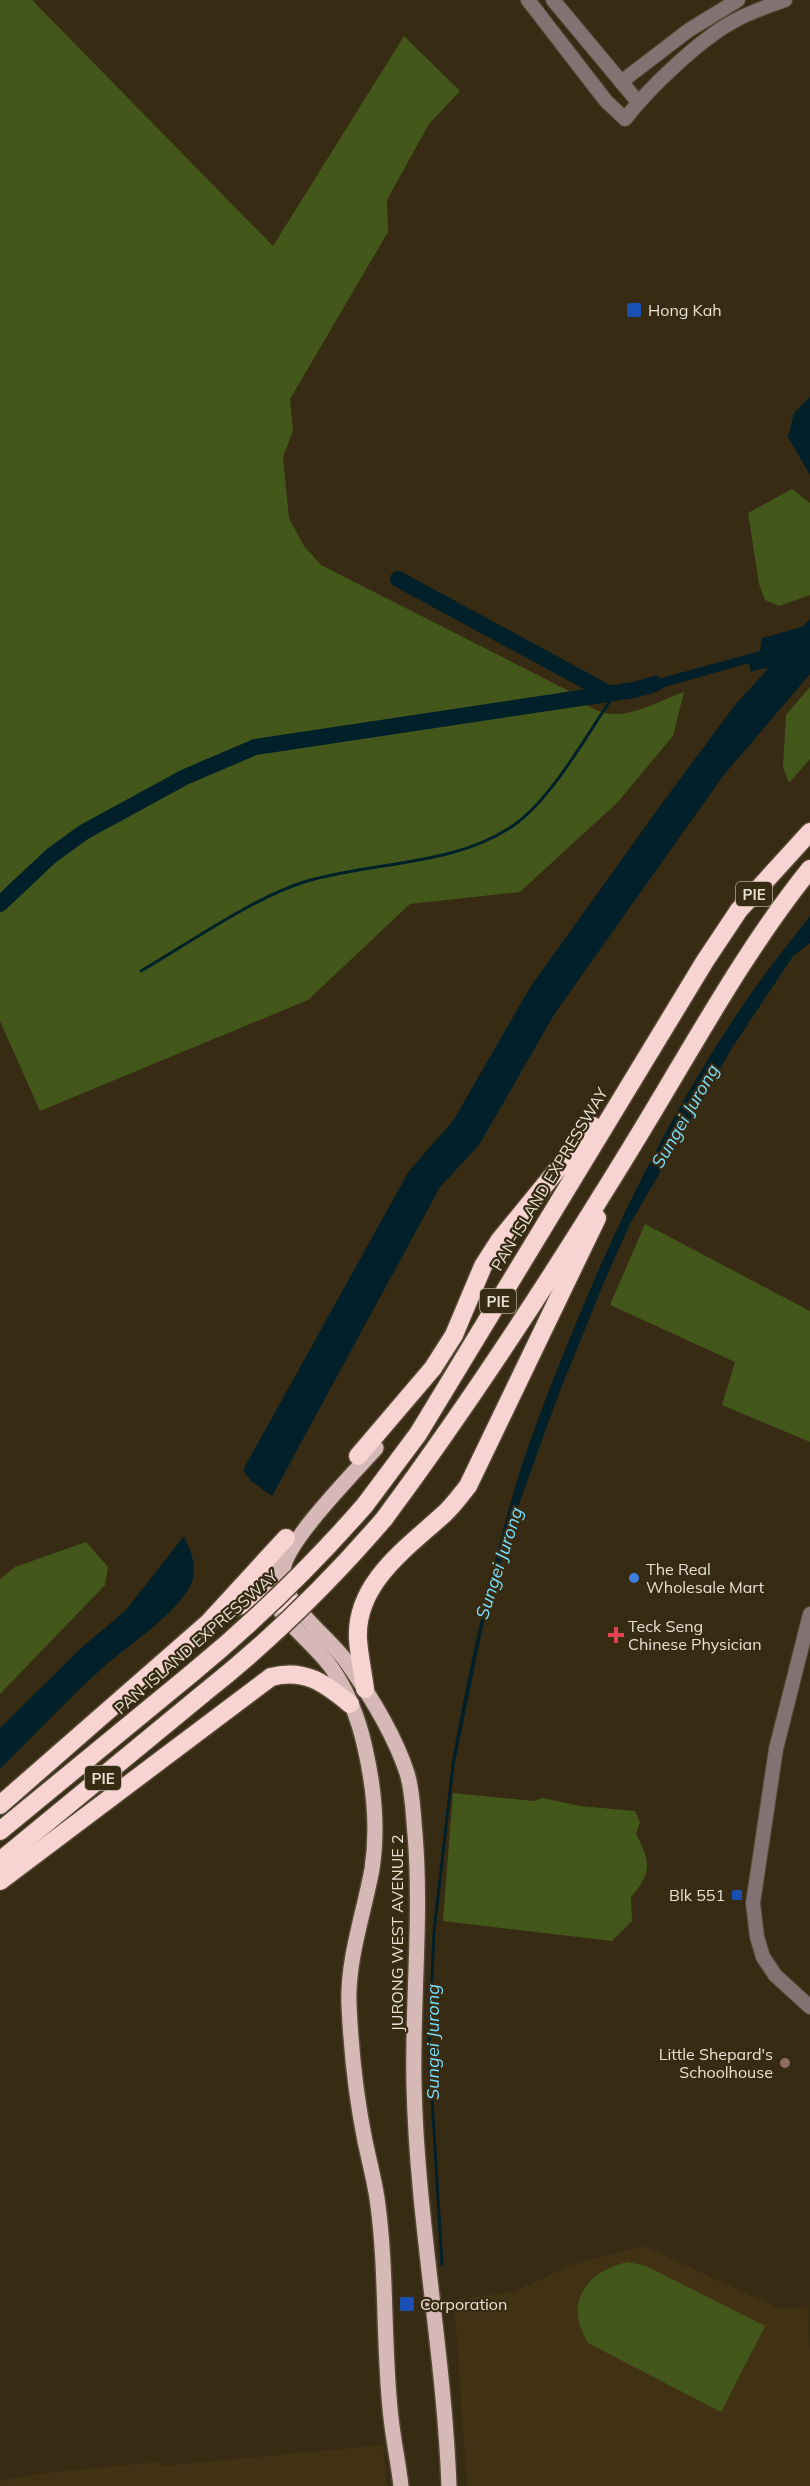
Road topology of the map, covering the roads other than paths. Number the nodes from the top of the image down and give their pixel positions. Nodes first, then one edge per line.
1 (528, 0) edge
2 (553, 0) edge
3 (738, 0) edge
4 (777, 1) edge
5 (621, 82) junction
6 (638, 102) junction
7 (810, 832) edge
8 (810, 869) edge
9 (625, 1091) junction
10 (621, 1165) junction
11 (390, 1419) junction
12 (358, 1456) joint
13 (286, 1538) junction
14 (275, 1603) junction
15 (295, 1605) junction
16 (810, 1614) edge
17 (208, 1623) junction
18 (365, 1689) junction
19 (350, 1704) junction
20 (0, 1805) edge
21 (0, 1831) edge
22 (0, 1861) edge
23 (0, 1881) edge
24 (810, 2007) edge
25 (401, 2486) edge
26 (449, 2486) edge

1 - 6 street
2 - 5 street
3 - 5 street
4 - 6 street
5 - 6 street
7 - 9 highway, PAN-ISLAND EXPRESSWAY / PIE
8 - 10 highway, PIE
9 - 11 highway
9 - 21 highway, PAN-ISLAND EXPRESSWAY / PIE, bridge
10 - 18 highway
10 - 22 highway, PIE, bridge
11 - 12 highway
11 - 15 main road, JURONG WEST AVENUE 2
12 - 13 main road, JURONG WEST AVENUE 2
13 - 14 main road, JURONG WEST AVENUE 2
13 - 17 highway
14 - 15 highway
14 - 17 highway
14 - 19 main road, JURONG WEST AVENUE 2
15 - 18 main road, JURONG WEST AVENUE 2
16 - 24 street
17 - 20 highway
18 - 26 main road, JURONG WEST AVENUE 2
19 - 23 highway
19 - 25 main road, JURONG WEST AVENUE 2

